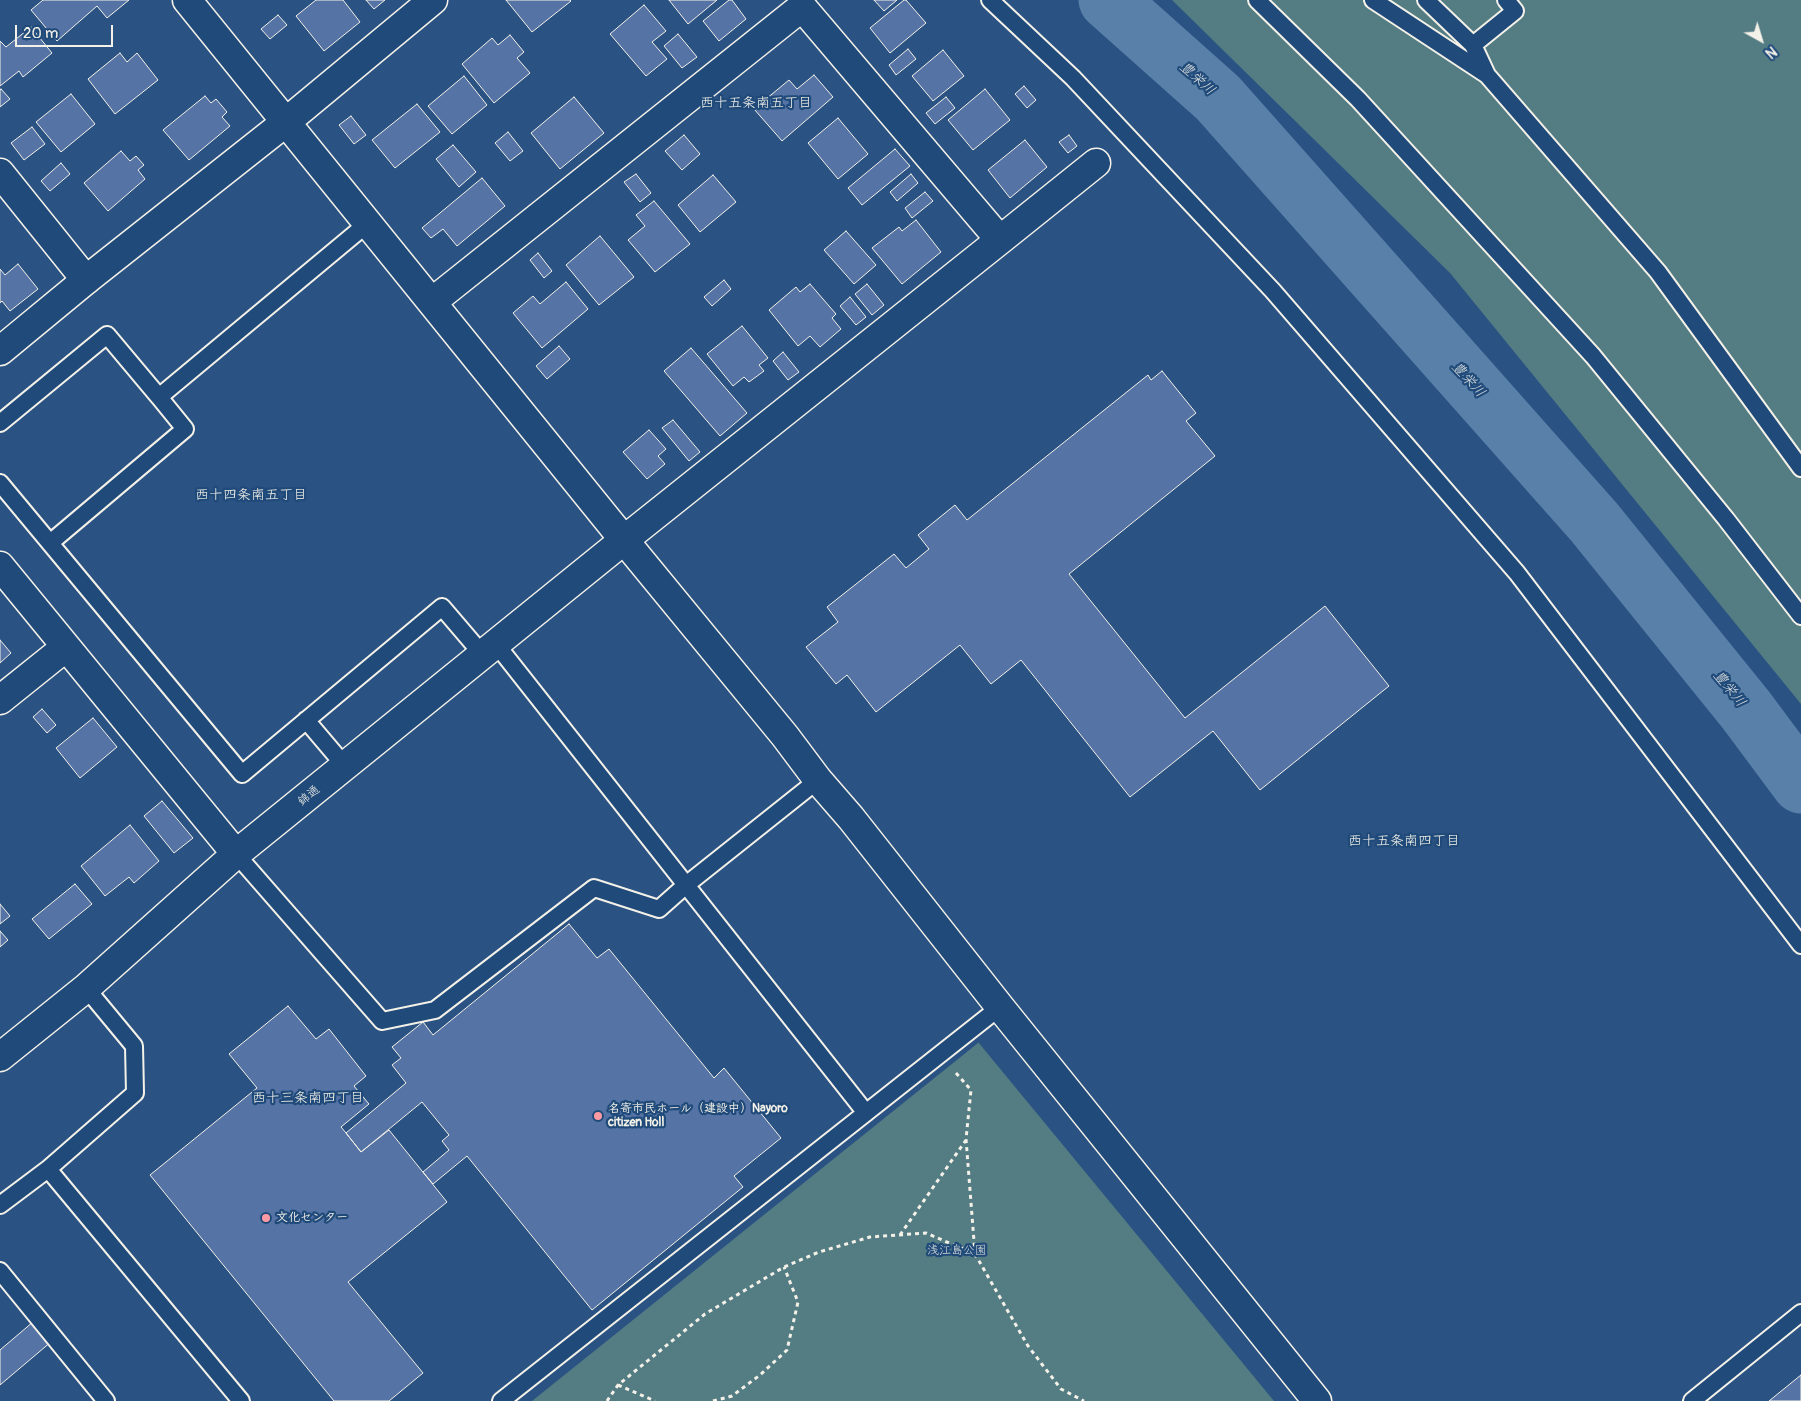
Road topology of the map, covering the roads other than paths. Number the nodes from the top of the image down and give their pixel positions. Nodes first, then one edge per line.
1 (187, 0) edge
2 (433, 0) edge
3 (990, 0) edge
4 (1257, 0) edge
5 (1373, 0) edge
6 (1426, 0) edge
7 (1506, 0) edge
8 (807, 4) edge
9 (1473, 45) junction
10 (1487, 75) junction
11 (286, 122) junction
12 (1096, 163) dead end
13 (0, 173) edge
14 (368, 223) junction
15 (1000, 240) junction
16 (86, 280) junction
17 (432, 302) junction
18 (0, 350) edge
19 (159, 397) junction
20 (0, 423) edge
21 (1801, 468) edge
22 (0, 483) edge
23 (624, 540) junction
24 (50, 543) junction
25 (0, 566) edge
26 (1801, 616) edge
27 (66, 647) junction
28 (489, 650) junction
29 (0, 700) edge
30 (306, 720) junction
31 (345, 766) junction
32 (818, 780) junction
33 (236, 854) junction
34 (686, 885) junction
35 (1801, 945) edge
36 (86, 988) junction
37 (1000, 1007) junction
38 (0, 1057) edge
39 (866, 1113) junction
40 (48, 1169) junction
41 (0, 1205) edge
42 (0, 1271) edge
43 (1801, 1313) edge
44 (106, 1401) edge
45 (242, 1401) edge
46 (501, 1401) edge
47 (1317, 1401) edge
48 (1692, 1401) edge

1 - 11 street
2 - 11 street
3 - 35 lane
4 - 26 lane
5 - 10 lane
6 - 9 lane
7 - 9 lane
8 - 15 street
8 - 17 street
9 - 10 lane
10 - 21 lane
11 - 14 street
11 - 16 street
12 - 15 street, 錦通
13 - 16 street
14 - 17 street
14 - 19 lane
15 - 23 street, 錦通
16 - 18 street
17 - 23 street
19 - 20 lane
19 - 24 lane
22 - 24 lane
23 - 28 street, 錦通
23 - 32 street
24 - 30 lane
25 - 27 street
27 - 29 street
27 - 33 street
28 - 30 lane
28 - 31 street, 錦通
28 - 34 lane
30 - 31 lane
31 - 33 street, 錦通
32 - 34 lane
32 - 37 street
33 - 34 lane
33 - 36 street, 錦通
34 - 39 lane
36 - 38 street, 錦通
36 - 40 lane
37 - 39 lane
37 - 47 street
39 - 46 lane
40 - 41 lane
40 - 45 lane
42 - 44 lane
43 - 48 lane

